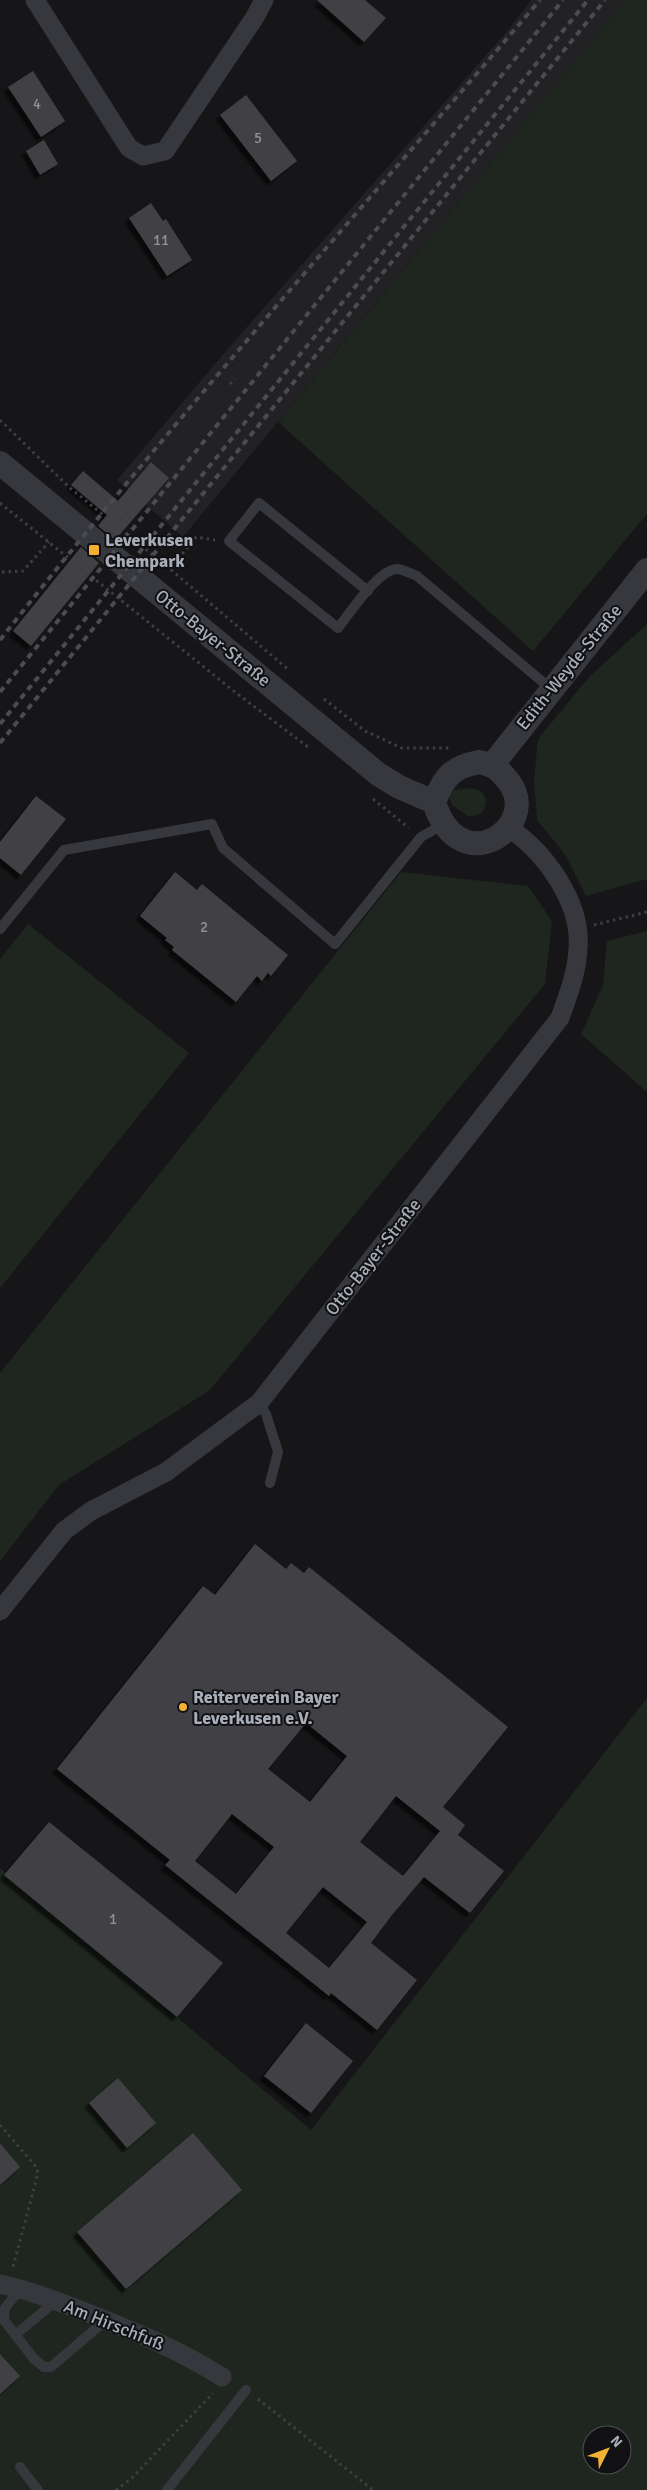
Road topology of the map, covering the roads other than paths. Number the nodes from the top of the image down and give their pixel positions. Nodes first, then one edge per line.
1 (34, 0) edge
2 (264, 0) edge
3 (0, 463) edge
4 (647, 570) edge
5 (368, 591) junction
6 (551, 689) junction
7 (492, 764) junction
8 (434, 802) junction
9 (442, 825) junction
10 (508, 828) junction
11 (0, 929) edge
12 (259, 1402) junction
13 (270, 1482) dead end
14 (0, 1611) edge
15 (9, 2286) edge
16 (56, 2301) junction
17 (106, 2320) junction
18 (15, 2335) junction
19 (222, 2377) road end
20 (246, 2390) road end
21 (20, 2467) dead end
22 (38, 2490) edge
23 (167, 2490) edge

1 - 2 street
3 - 8 street, Otto-Bayer-Straße
4 - 6 street, Edith-Weyde-Straße
5 - 5 lane
5 - 6 lane
6 - 7 street, Edith-Weyde-Straße
7 - 8 street
7 - 10 street
8 - 9 street
9 - 10 street
9 - 11 lane
10 - 12 street, Otto-Bayer-Straße
12 - 13 lane
12 - 14 street, Otto-Bayer-Straße
15 - 16 street, Am Hirschfuß
15 - 18 lane
16 - 17 street, Am Hirschfuß
16 - 18 lane
17 - 18 lane
17 - 19 street, Am Hirschfuß
20 - 23 lane
21 - 22 lane

